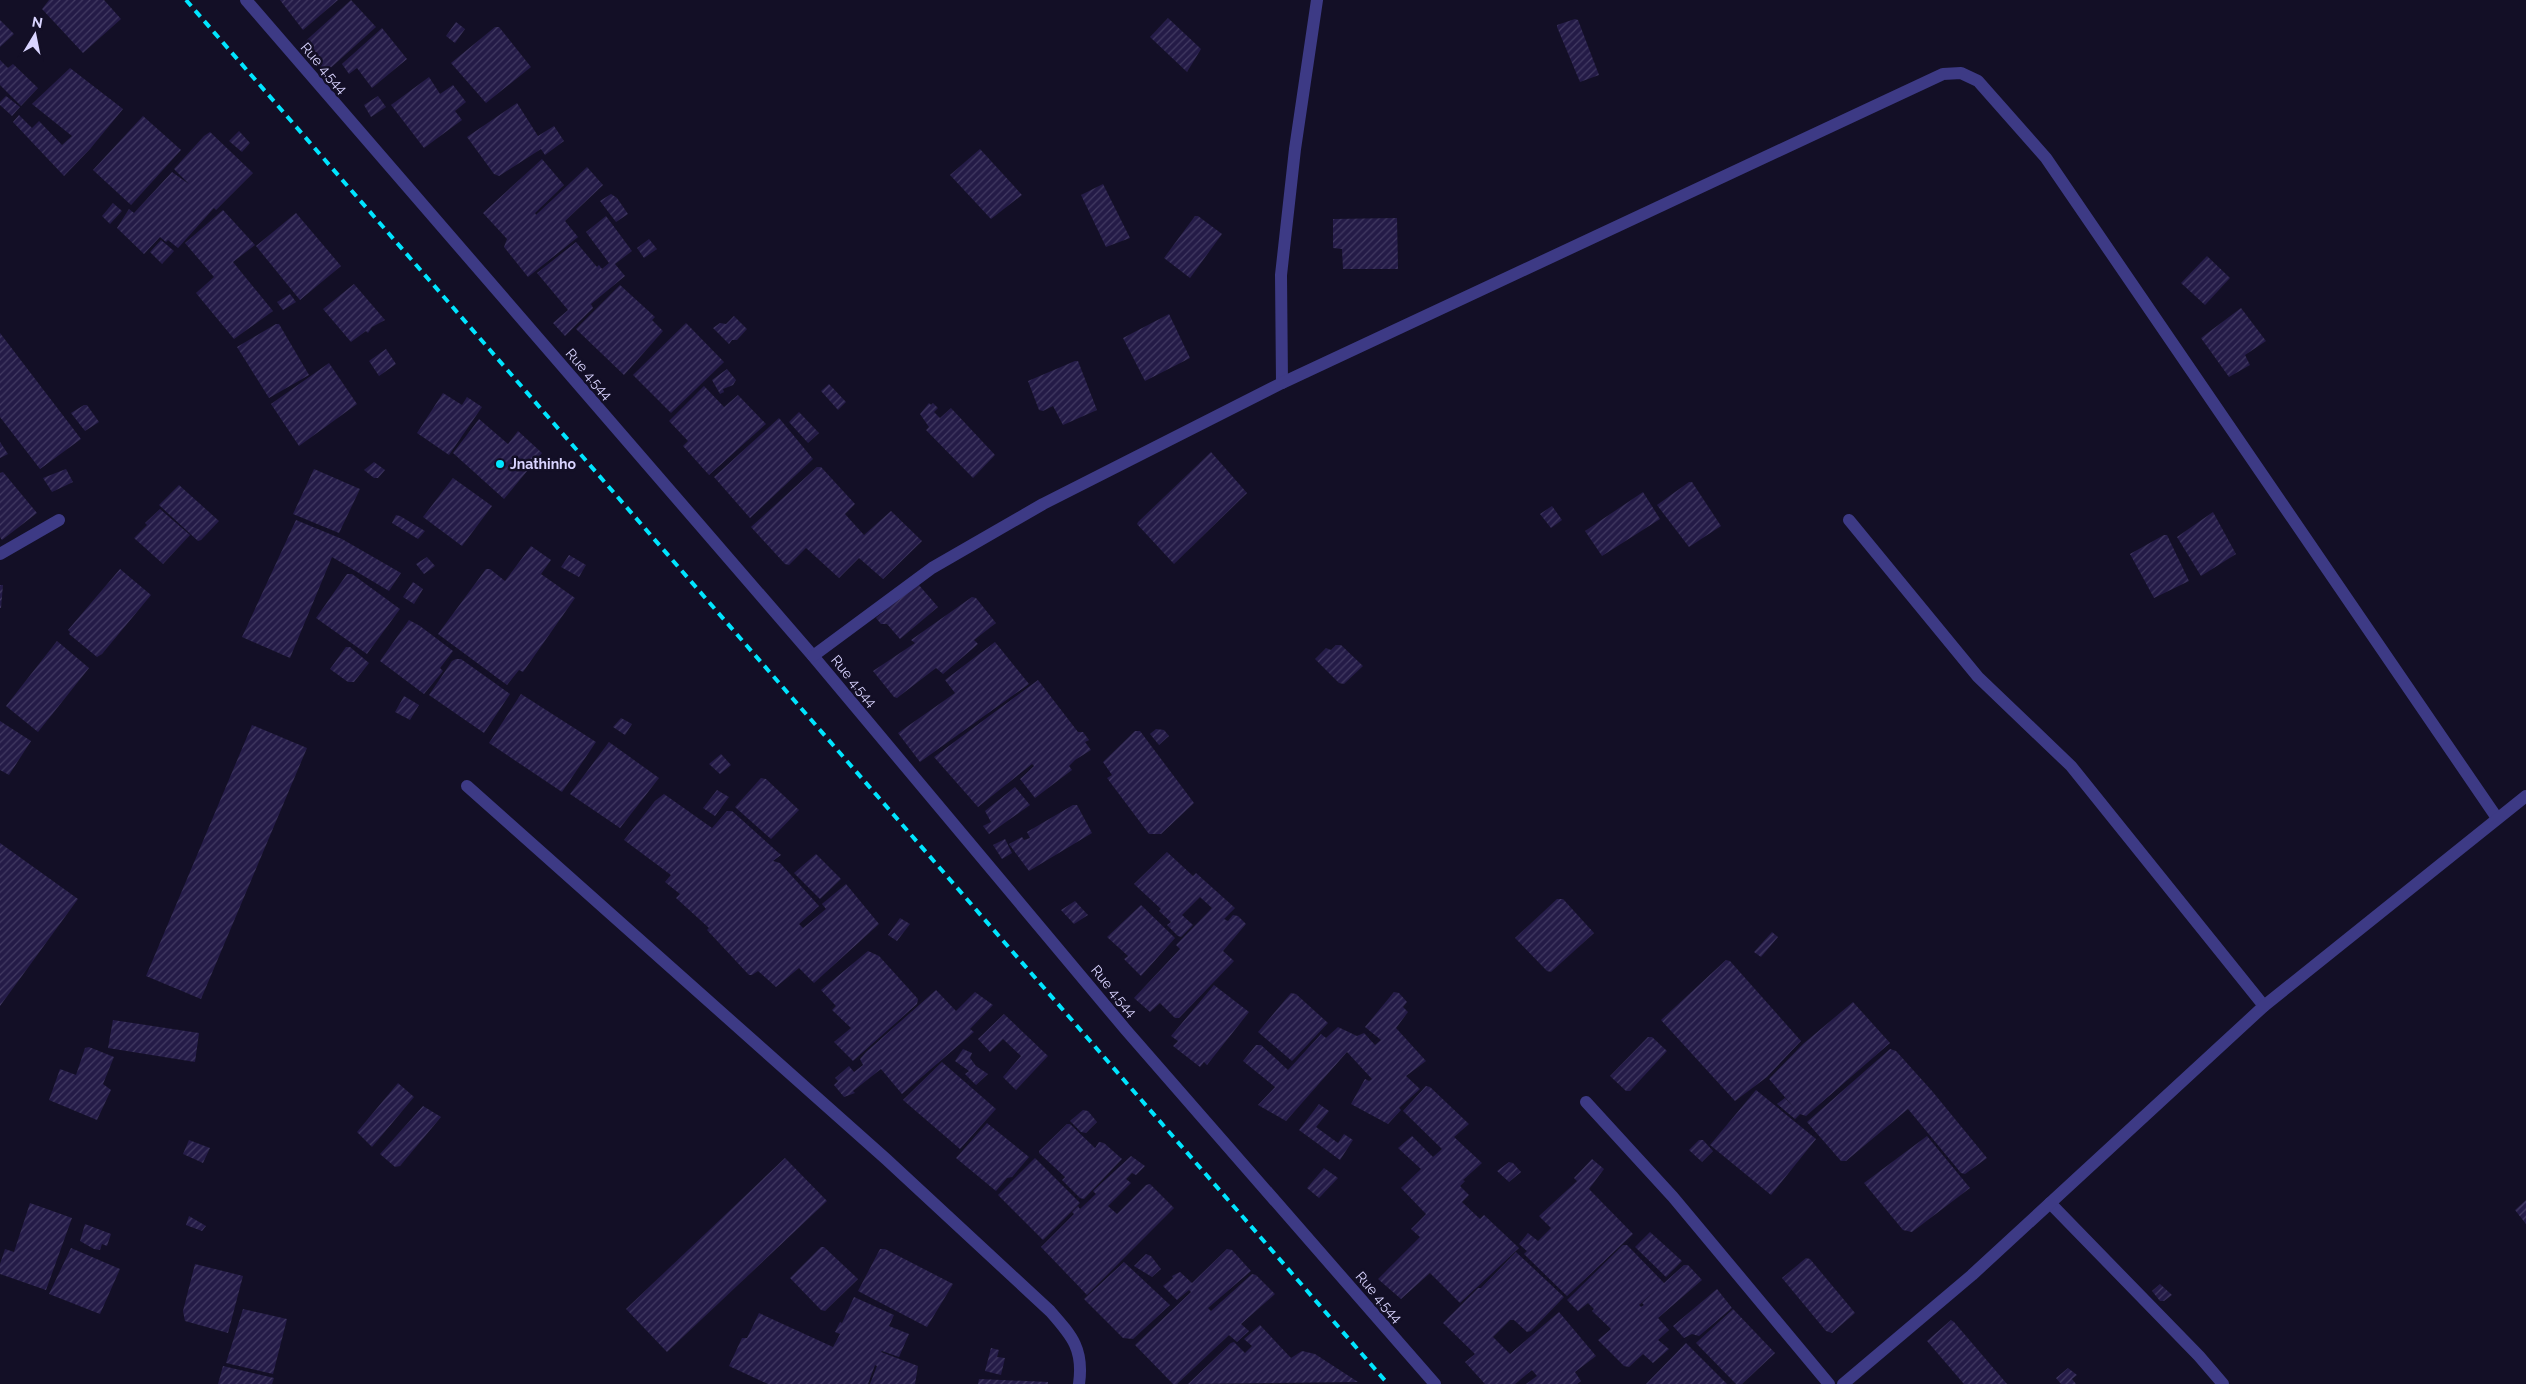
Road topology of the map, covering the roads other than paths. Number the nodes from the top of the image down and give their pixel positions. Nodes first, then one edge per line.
1 (246, 0) edge
2 (1317, 0) edge
3 (1282, 383) junction
4 (59, 520) dead end
5 (1849, 520) dead end
6 (0, 554) edge
7 (813, 656) junction
8 (467, 786) dead end
9 (2526, 796) edge
10 (2497, 818) junction
11 (2264, 1006) junction
12 (1586, 1102) dead end
13 (2050, 1203) junction
14 (1079, 1384) edge
15 (1435, 1384) edge
16 (1829, 1384) edge
17 (1843, 1384) edge
18 (2223, 1384) edge

1 - 7 street, Rue 4.544
2 - 3 street
3 - 7 street
3 - 10 street
4 - 6 street
5 - 11 street
7 - 15 street, Rue 4.544
8 - 14 street
9 - 10 street
10 - 11 street
11 - 13 street
12 - 16 street
13 - 17 street
13 - 18 street

